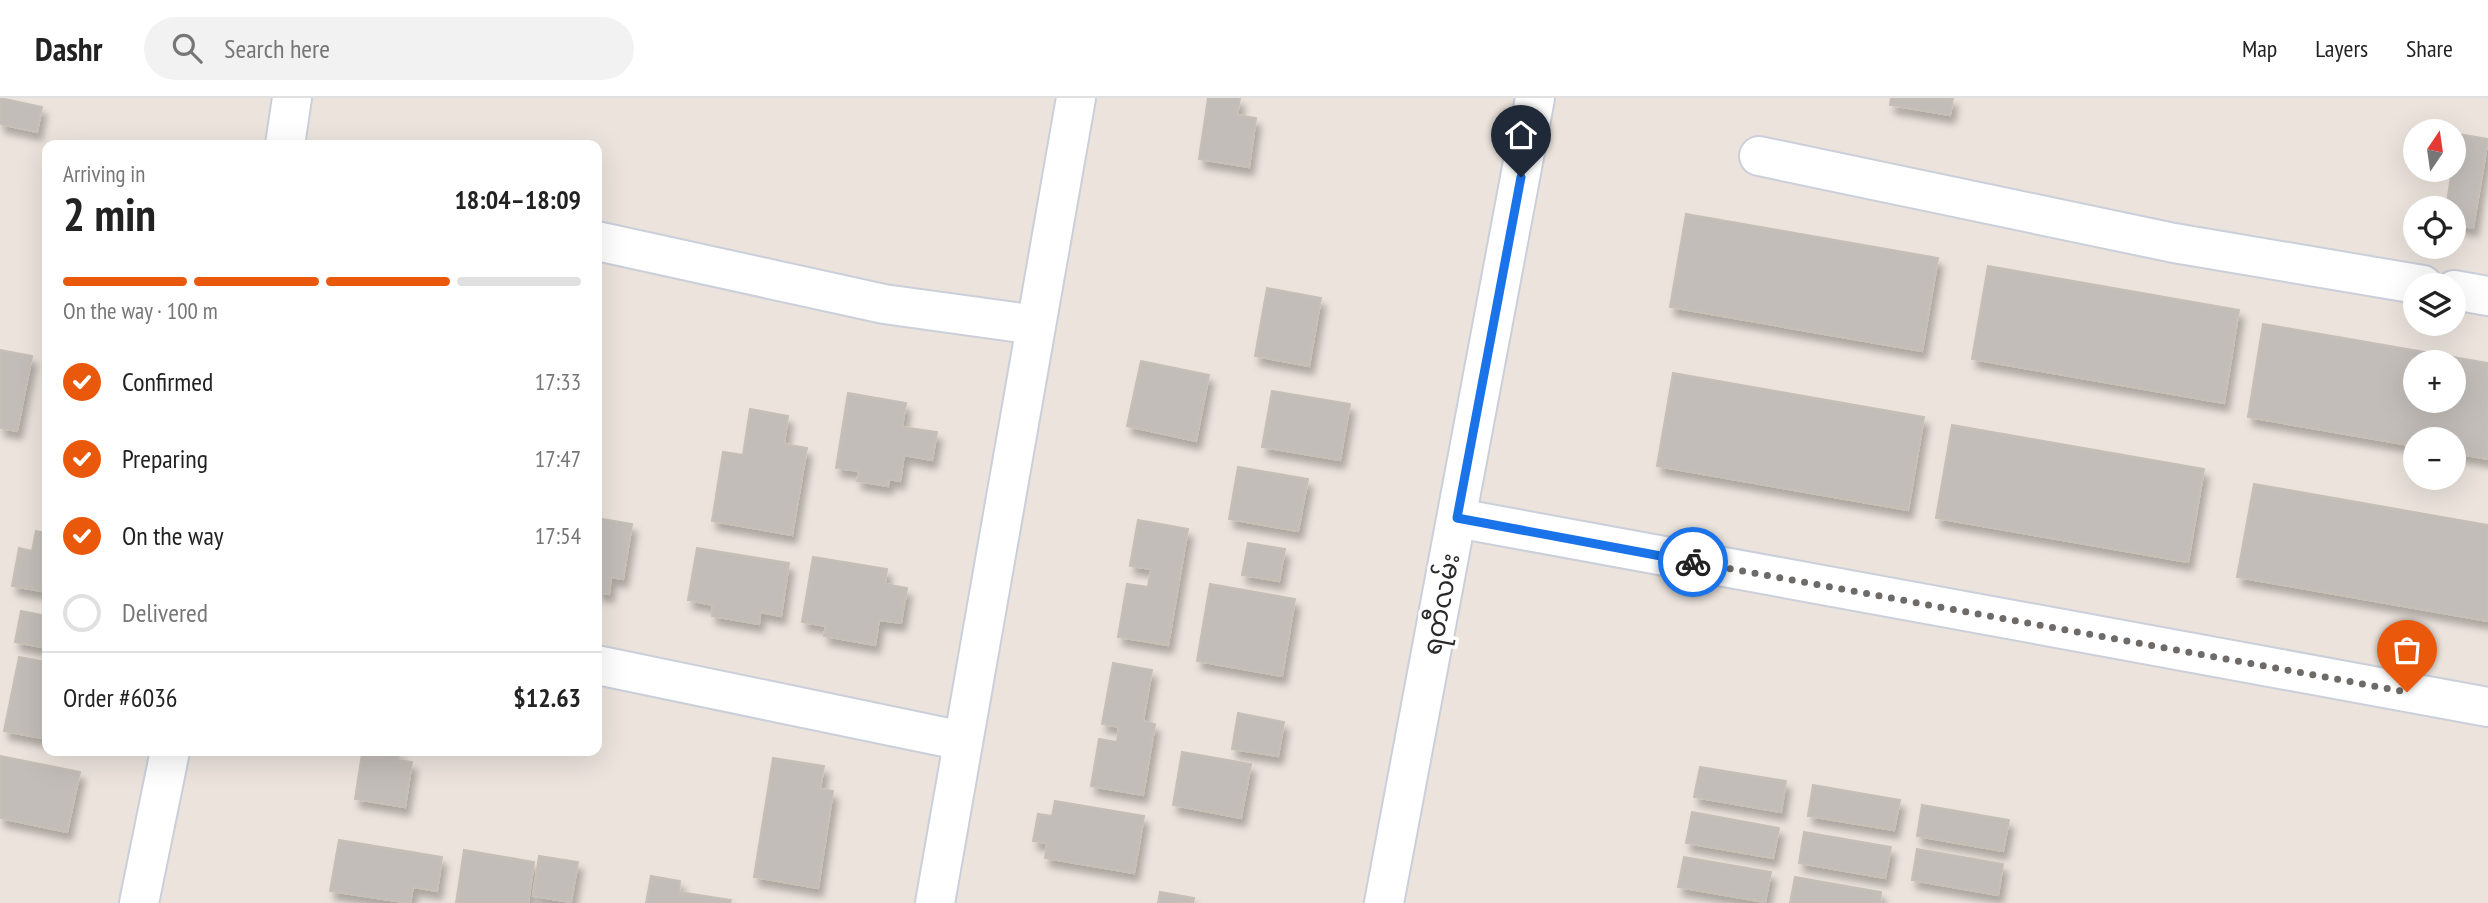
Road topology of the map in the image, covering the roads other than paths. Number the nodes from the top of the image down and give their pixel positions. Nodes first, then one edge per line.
1 (292, 98) edge
2 (1076, 98) edge
3 (1535, 98) edge
4 (286, 140) edge
5 (1759, 156) dead end
6 (602, 242) edge
7 (2403, 282) edge
8 (2466, 292) edge
9 (2488, 296) edge
10 (1036, 325) junction
11 (1457, 518) junction
12 (602, 666) edge
13 (2488, 707) edge
14 (963, 741) junction
15 (169, 756) edge
16 (139, 903) edge
17 (934, 903) edge
18 (1384, 903) edge

1 - 4 street
2 - 10 street
3 - 11 street, ရတီလမ်း
5 - 7 street
6 - 10 street
8 - 9 street
10 - 14 street
11 - 13 street
11 - 18 street, ရတီလမ်း
12 - 14 street
14 - 17 street
15 - 16 street

